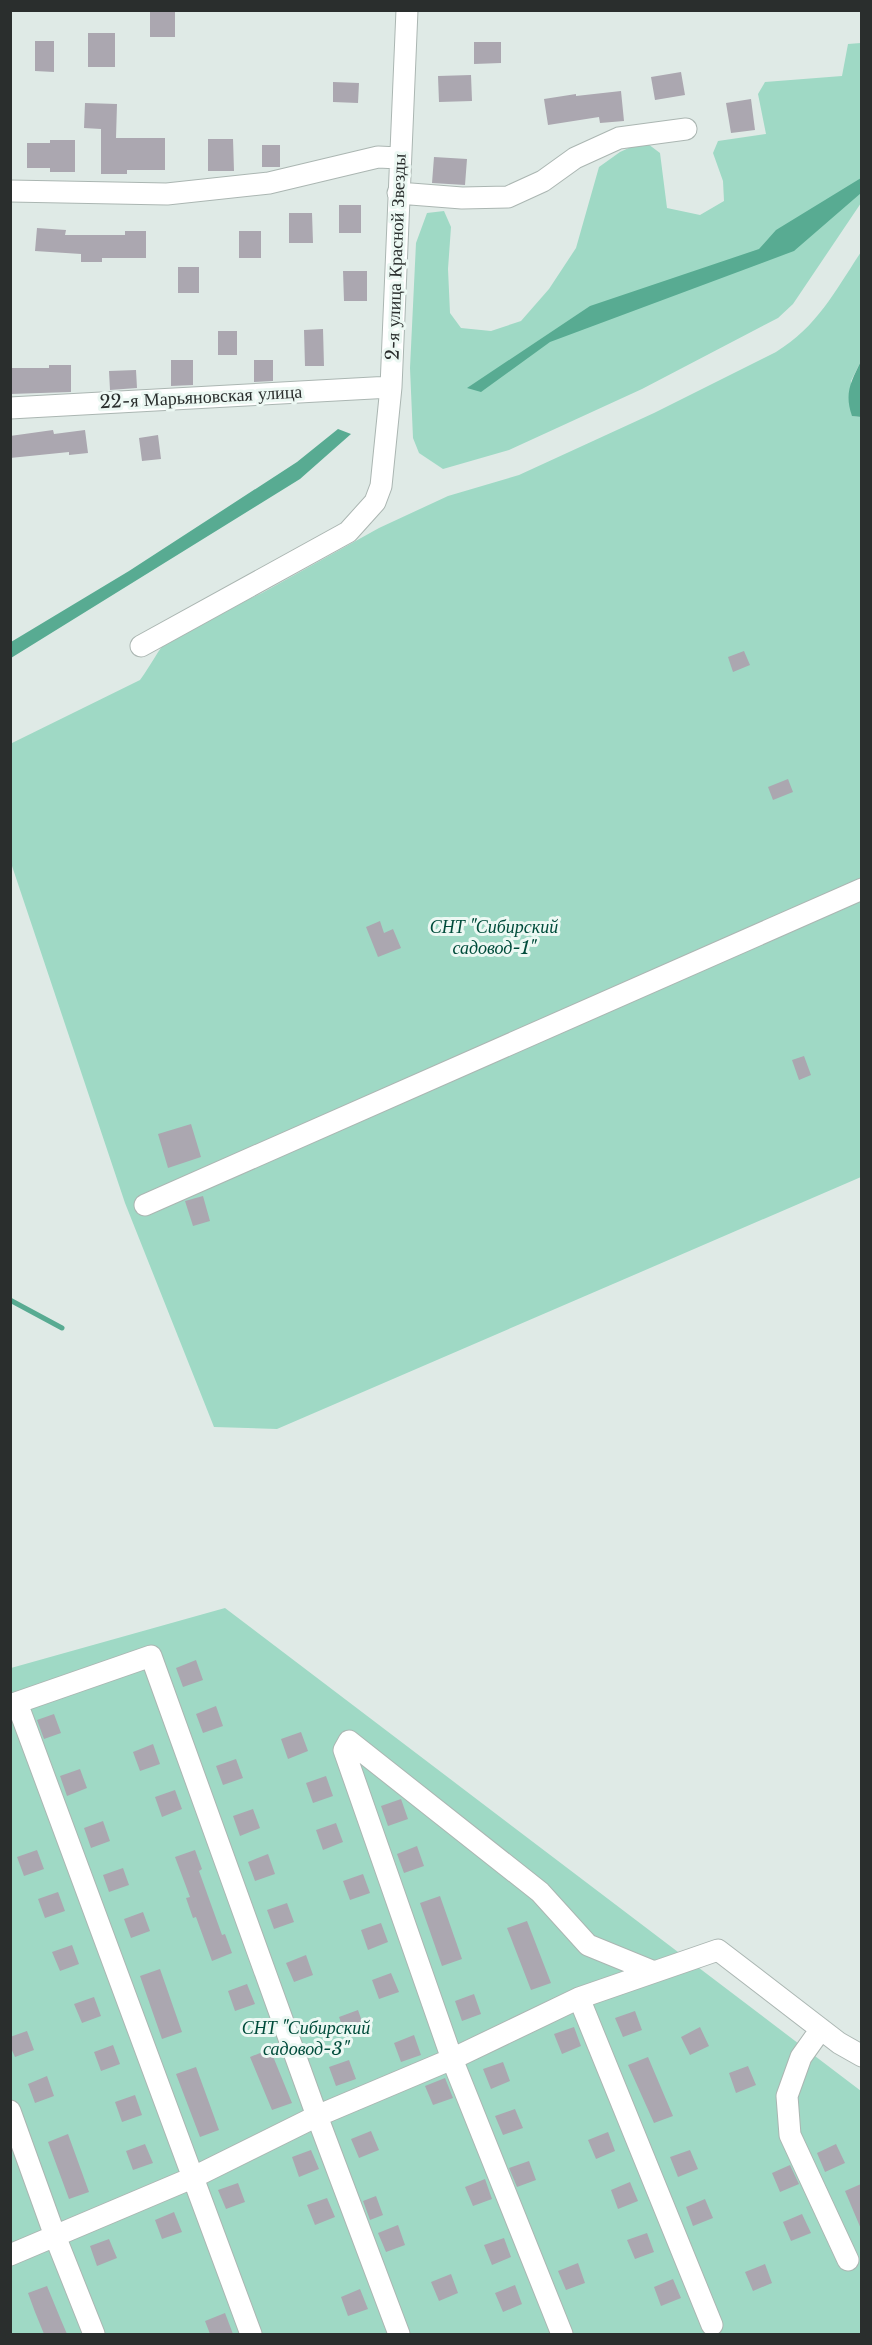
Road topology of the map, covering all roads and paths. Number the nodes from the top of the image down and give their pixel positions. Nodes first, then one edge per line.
1 (407, 10) edge
2 (686, 129) dead end
3 (399, 158) junction
4 (10, 191) edge
5 (398, 193) junction
6 (391, 387) junction
7 (10, 408) edge
8 (141, 646) dead end
9 (861, 889) edge
10 (145, 1204) dead end
11 (14, 1704) edge
12 (654, 1972) junction
13 (579, 1998) junction
14 (821, 2029) junction
15 (861, 2056) edge
16 (452, 2059) junction
17 (10, 2111) edge
18 (317, 2116) junction
19 (192, 2178) junction
20 (55, 2236) junction
21 (10, 2255) edge
22 (848, 2260) dead end
23 (712, 2325) dead end
24 (94, 2334) edge
25 (251, 2334) edge
26 (399, 2334) edge
27 (562, 2334) edge

1 - 3 street, 2-я улица Красной Звезды
2 - 5 street
3 - 4 street
3 - 5 street, 2-я улица Красной Звезды
5 - 6 street, 2-я улица Красной Звезды
6 - 7 street, 22-я Марьяновская улица
6 - 8 street, 2-я улица Красной Звезды
9 - 10 street
11 - 18 street
11 - 19 street
12 - 13 street
12 - 14 street
12 - 16 street
13 - 16 street
13 - 23 street
14 - 15 street
14 - 22 street
16 - 18 street
16 - 27 street
17 - 20 street
18 - 19 street
18 - 26 street
19 - 20 street
19 - 25 street
20 - 21 street
20 - 24 street

